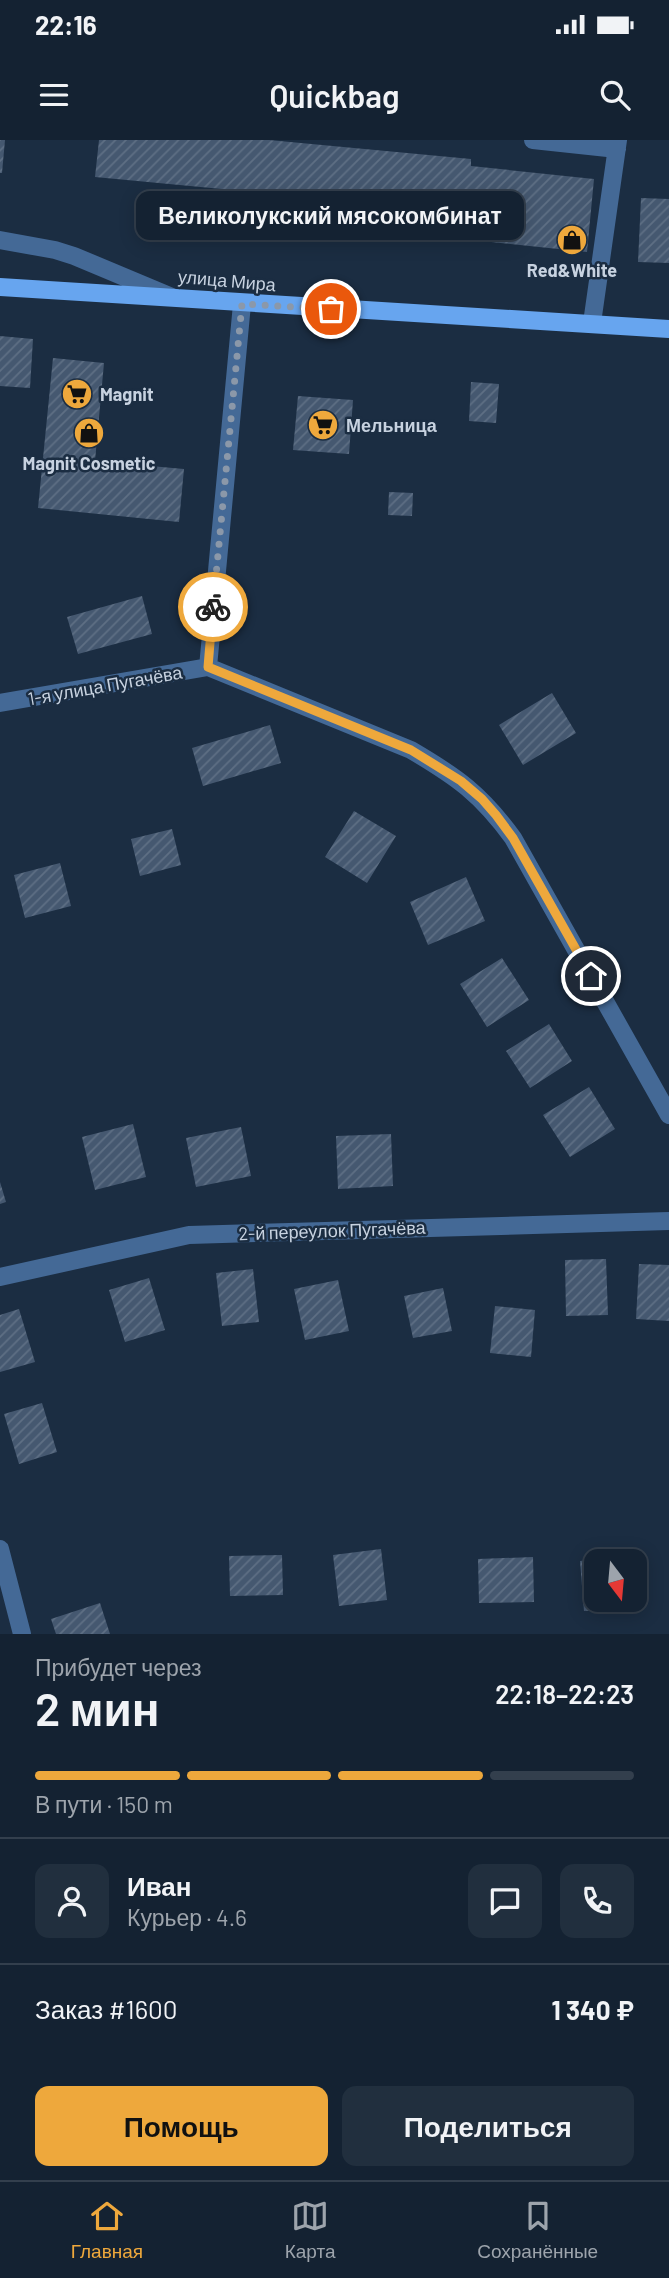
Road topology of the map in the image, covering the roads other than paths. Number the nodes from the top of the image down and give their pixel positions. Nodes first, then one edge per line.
1 (533, 140) edge
2 (617, 145) edge
3 (0, 240) edge
4 (0, 287) edge
5 (178, 300) junction
6 (242, 304) junction
7 (592, 323) junction
8 (669, 329) edge
9 (208, 667) junction
10 (0, 703) edge
11 (669, 1115) edge
12 (669, 1220) edge
13 (0, 1277) edge
14 (0, 1549) edge
15 (22, 1634) edge

1 - 2 street
2 - 7 street
3 - 5 street, улица Мира
4 - 5 main road
5 - 6 main road, улица Мира
6 - 7 main road, улица Мира
6 - 9 street
7 - 8 main road, улица Мира
9 - 10 street, 1-я улица Пугачёва
9 - 11 street, 1-я улица Пугачёва
12 - 13 street, 2-й переулок Пугачёва
14 - 15 street

